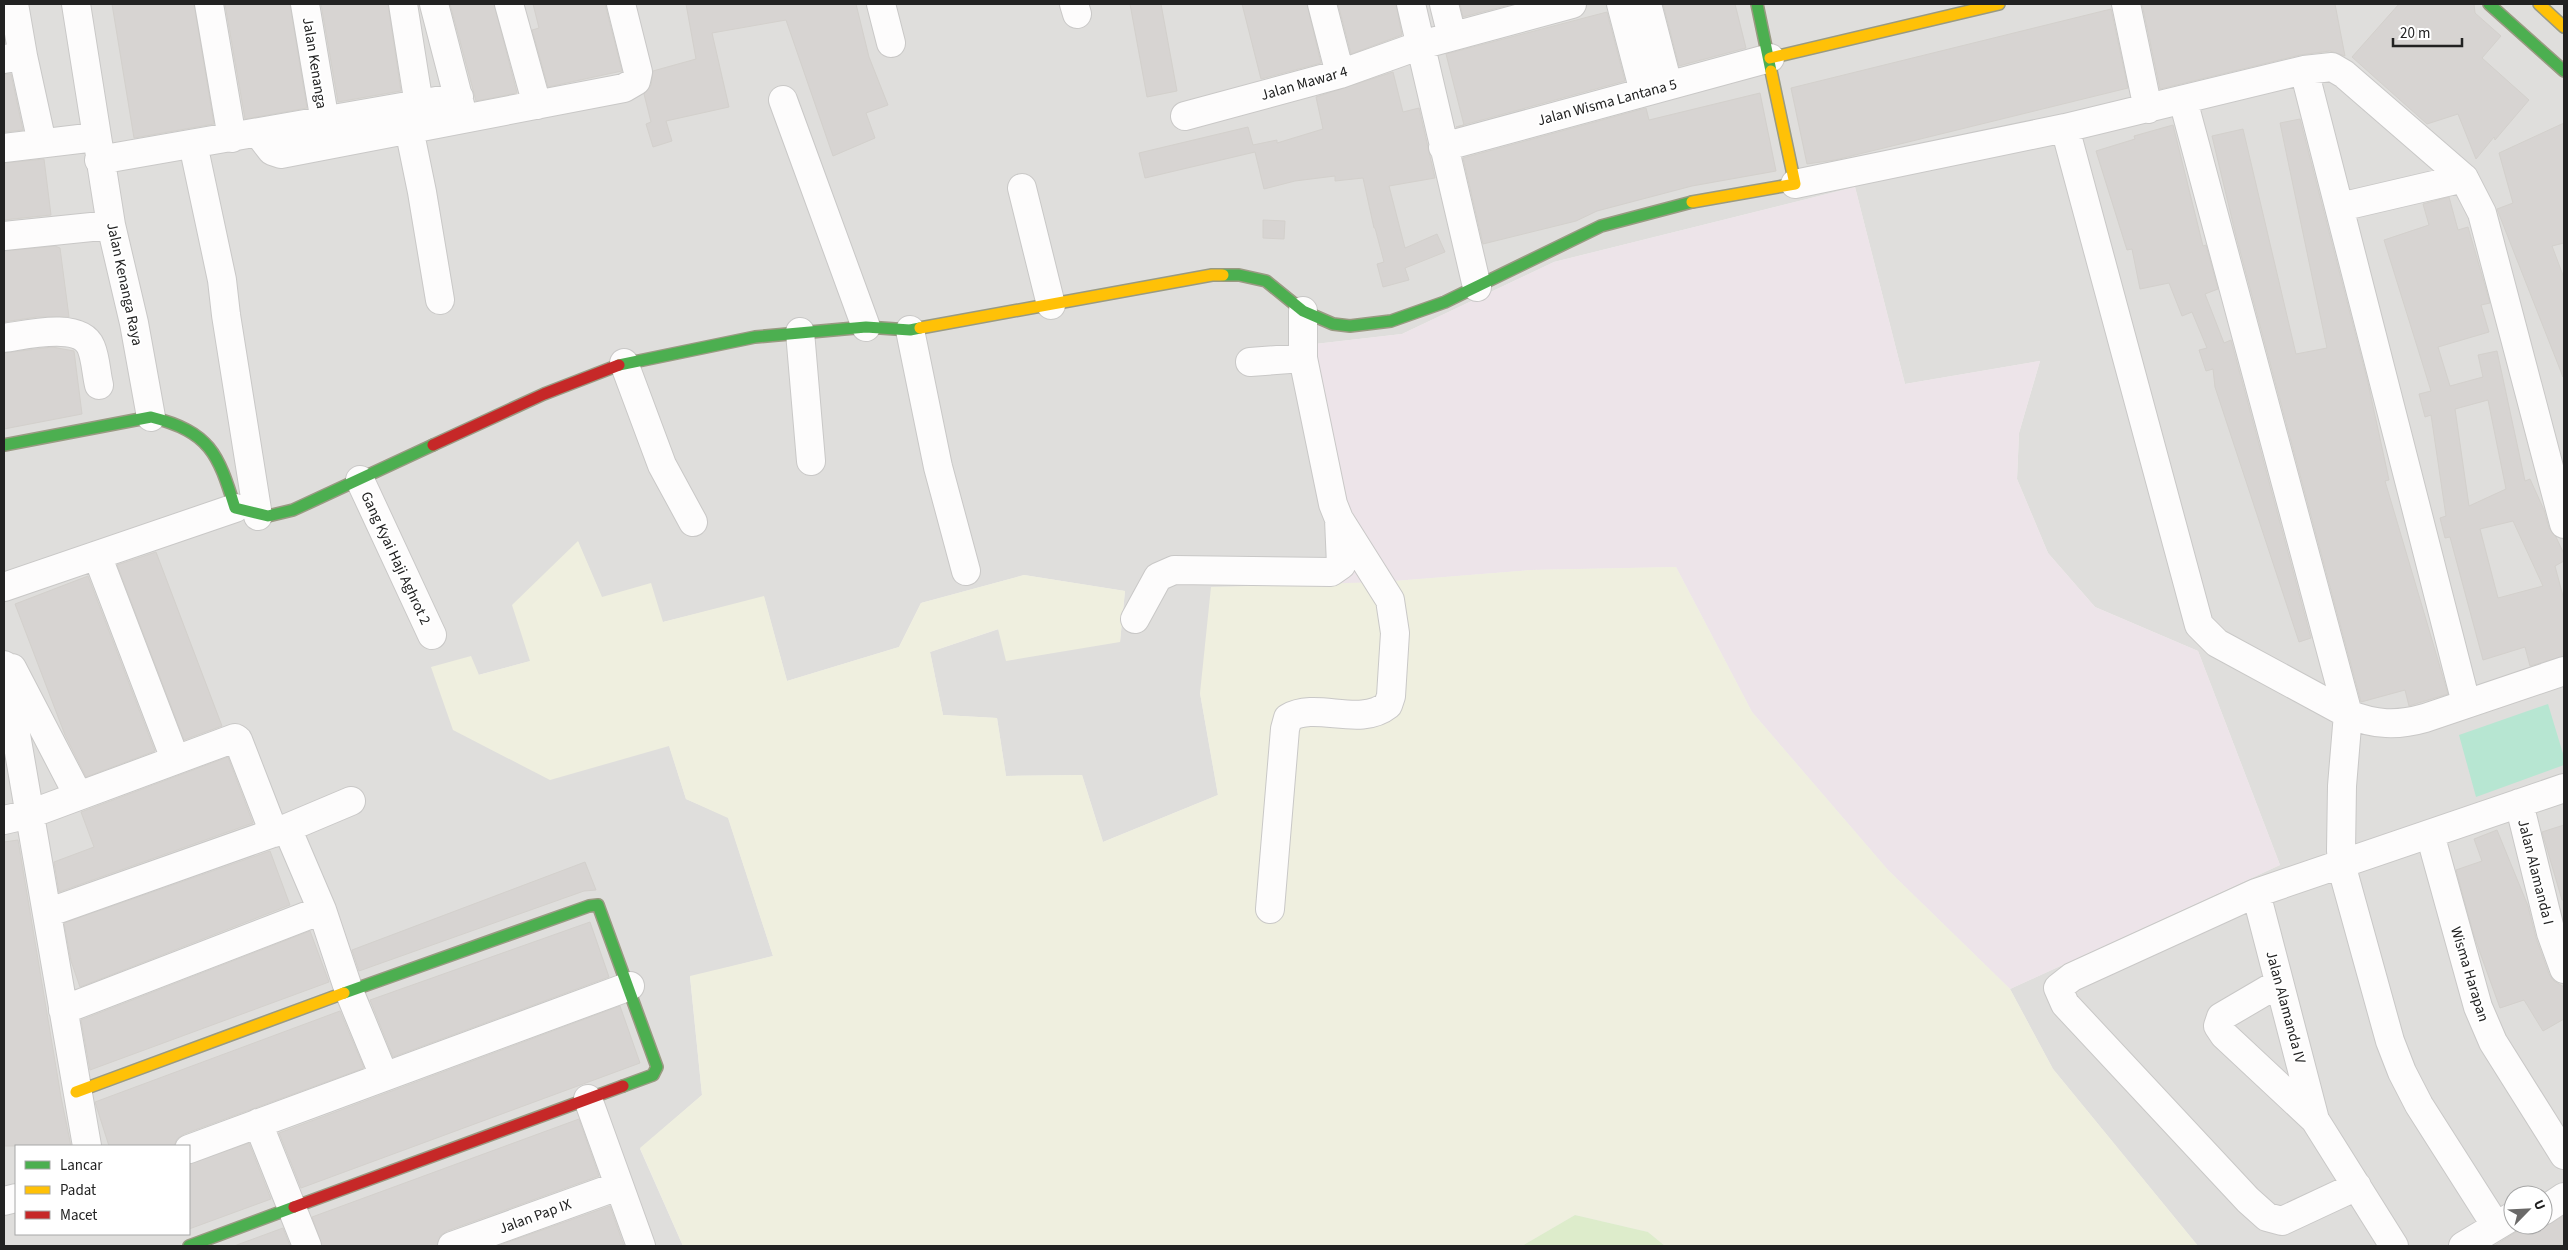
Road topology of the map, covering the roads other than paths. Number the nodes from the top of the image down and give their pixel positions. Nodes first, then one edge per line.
1 (14, 4) edge
2 (76, 4) edge
3 (209, 4) edge
4 (305, 4) edge
5 (403, 4) edge
6 (434, 4) edge
7 (509, 4) edge
8 (621, 4) edge
9 (881, 4) edge
10 (1322, 4) edge
11 (1411, 4) edge
12 (1444, 4) edge
13 (1572, 4) edge
14 (1621, 4) edge
15 (1647, 4) edge
16 (1757, 4) edge
17 (2000, 4) edge
18 (2126, 4) edge
19 (2489, 4) edge
20 (2539, 4) edge
21 (1537, 8) edge
22 (2564, 27) edge
23 (1452, 36) junction
24 (891, 43) dead end
25 (1421, 45) junction
26 (14, 57) edge
27 (1770, 58) junction
28 (2304, 70) junction
29 (2564, 70) edge
30 (1340, 74) junction
31 (1656, 88) junction
32 (783, 100) dead end
33 (2184, 100) junction
34 (537, 105) junction
35 (2148, 108) junction
36 (462, 109) junction
37 (411, 115) junction
38 (1185, 116) dead end
39 (325, 122) junction
40 (2065, 128) junction
41 (245, 135) junction
42 (42, 143) junction
43 (193, 144) junction
44 (1443, 147) junction
45 (4, 148) edge
46 (98, 148) junction
47 (2464, 178) junction
48 (1795, 184) junction
49 (1022, 188) dead end
50 (2340, 206) junction
51 (111, 225) junction
52 (4, 236) edge
53 (1477, 287) junction
54 (440, 300) dead end
55 (1052, 304) junction
56 (1303, 311) junction
57 (866, 327) junction
58 (910, 330) junction
59 (800, 332) junction
60 (4, 338) edge
61 (1303, 358) junction
62 (1250, 362) dead end
63 (624, 363) junction
64 (99, 385) dead end
65 (151, 417) junction
66 (4, 445) edge
67 (811, 461) dead end
68 (360, 480) junction
69 (247, 512) junction
70 (1339, 519) junction
71 (693, 522) dead end
72 (2564, 524) edge
73 (97, 555) junction
74 (966, 571) dead end
75 (4, 587) edge
76 (1135, 619) dead end
77 (432, 635) dead end
78 (4, 651) edge
79 (4, 665) edge
80 (2564, 671) edge
81 (2466, 703) junction
82 (2348, 714) junction
83 (175, 759) junction
84 (2564, 788) edge
85 (78, 795) junction
86 (351, 801) dead end
87 (2519, 803) junction
88 (17, 817) edge
89 (280, 831) junction
90 (2430, 834) junction
91 (2341, 858) junction
92 (2256, 894) junction
93 (1270, 909) dead end
94 (322, 910) junction
95 (47, 913) junction
96 (2564, 969) edge
97 (2279, 984) junction
98 (630, 986) junction
99 (349, 991) junction
100 (63, 1010) junction
101 (384, 1076) junction
102 (76, 1092) junction
103 (588, 1099) junction
104 (2315, 1120) junction
105 (258, 1123) junction
106 (87, 1145) edge
107 (190, 1149) edge
108 (2564, 1154) edge
109 (2564, 1185) edge
110 (618, 1186) junction
111 (2357, 1186) junction
112 (2553, 1192) edge
113 (2564, 1197) edge
114 (2553, 1204) edge
115 (293, 1207) junction
116 (2503, 1231) edge
117 (2503, 1233) edge
118 (189, 1246) edge
119 (307, 1246) edge
120 (452, 1246) edge
121 (641, 1246) edge
122 (2394, 1246) edge
123 (2463, 1246) edge

1 - 26 street
2 - 46 street, Jalan Kenanga Raya
3 - 41 street
4 - 39 street, Jalan Kenanga
5 - 37 street
6 - 36 street
7 - 34 street
8 - 34 street
9 - 24 street
10 - 30 street
11 - 25 street
12 - 23 street
13 - 21 street, Jalan Mawar 4
14 - 31 street
15 - 31 street
16 - 27 street
17 - 27 street
18 - 35 street
19 - 29 street
20 - 22 street
21 - 23 street, Jalan Mawar 4
23 - 25 street, Jalan Mawar 4
25 - 30 street, Jalan Mawar 4
25 - 44 street
26 - 42 street
27 - 31 street, Jalan Wisma Lantana 5
27 - 48 street
28 - 33 street
28 - 47 street
28 - 50 street
30 - 38 street, Jalan Mawar 4
31 - 44 street, Jalan Wisma Lantana 5
32 - 57 street
33 - 35 street
33 - 82 street
34 - 36 street
35 - 40 street
36 - 37 street
37 - 39 street
37 - 41 street
37 - 54 street
39 - 41 street
40 - 48 street
40 - 82 street
41 - 43 street
42 - 45 street
42 - 46 street
43 - 46 street
43 - 69 street
44 - 53 street
46 - 51 street, Jalan Kenanga Raya
47 - 50 street
47 - 72 street
48 - 53 street
49 - 55 street
50 - 81 street
51 - 52 street
51 - 65 street, Jalan Kenanga Raya
53 - 56 street
55 - 56 street
55 - 58 street
56 - 61 street
57 - 58 street
57 - 59 street
58 - 74 street
59 - 63 street
59 - 67 street
60 - 64 street
61 - 62 street
61 - 70 street
63 - 68 street
63 - 71 street
65 - 66 street
65 - 69 street
68 - 69 street
68 - 77 street, Gang Kyai Haji Aghrot 2
69 - 73 street
70 - 76 street
70 - 93 street
73 - 75 street
73 - 83 street
78 - 85 street
79 - 88 street
80 - 81 street
81 - 82 street
82 - 91 street
83 - 85 street
83 - 89 street
84 - 87 street
85 - 88 street
86 - 89 street
87 - 90 street
87 - 96 street, Jalan Alamanda I
88 - 95 street
89 - 94 street
89 - 95 street
90 - 91 street
90 - 108 street, Wisma Harapan
91 - 92 street
91 - 116 street
92 - 97 street, Jalan Alamanda IV
92 - 111 street
94 - 99 street
94 - 100 street
95 - 100 street
97 - 104 street, Jalan Alamanda IV
97 - 104 street
98 - 99 street
98 - 101 street
98 - 103 street
99 - 101 street
99 - 102 street
100 - 102 street
101 - 105 street
102 - 106 street
103 - 110 street
103 - 115 street
104 - 111 street
105 - 107 street
105 - 115 street
109 - 112 street
110 - 120 street, Jalan Pap IX
110 - 121 street
111 - 122 street
113 - 114 street
115 - 118 street
115 - 119 street
117 - 123 street

